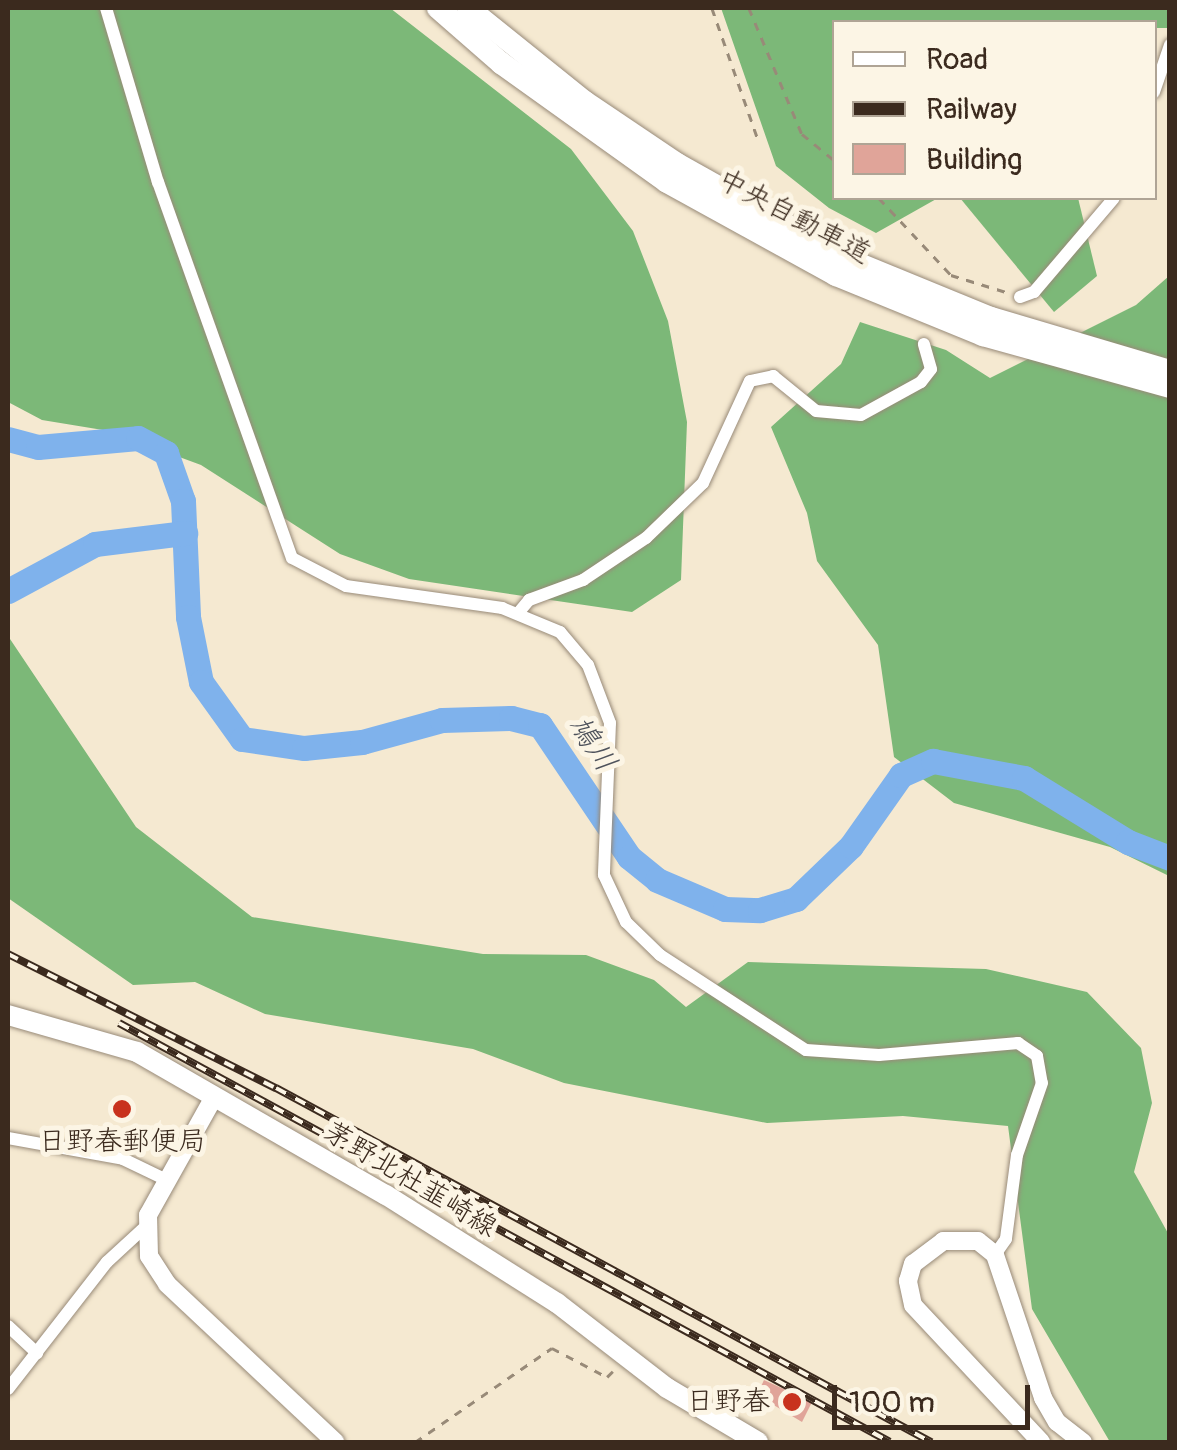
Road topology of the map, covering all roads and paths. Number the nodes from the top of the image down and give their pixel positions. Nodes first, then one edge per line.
1 (106, 8) edge
2 (438, 8) edge
3 (468, 8) edge
4 (712, 8) edge
5 (749, 8) edge
6 (1170, 45) edge
7 (1157, 83) edge
8 (758, 142) dead end
9 (832, 158) edge
10 (882, 200) edge
11 (1112, 200) edge
12 (1020, 297) joint
13 (924, 344) dead end
14 (1170, 371) edge
15 (1170, 388) edge
16 (519, 612) junction
17 (8, 1015) edge
18 (214, 1097) junction
19 (8, 1138) edge
20 (169, 1181) junction
21 (146, 1226) junction
22 (995, 1255) junction
23 (8, 1326) edge
24 (37, 1353) junction
25 (609, 1358) dead end
26 (618, 1366) junction
27 (626, 1372) dead end
28 (8, 1389) edge
29 (335, 1442) edge
30 (414, 1442) edge
31 (758, 1442) edge
32 (1041, 1442) edge
33 (1084, 1442) edge

1 - 16 street
2 - 15 highway, 中央自動車道
3 - 14 highway, 中央自動車道
4 - 8 path
5 - 9 path
6 - 7 street
10 - 12 path
11 - 12 street
13 - 16 street
16 - 22 street
17 - 18 main road, 茅野北杜韮崎線
18 - 20 street
18 - 31 main road, 茅野北杜韮崎線
19 - 20 street
20 - 21 street
21 - 24 street
21 - 29 street
22 - 32 street
22 - 33 street
23 - 24 street
24 - 28 street
25 - 26 path
26 - 27 path
26 - 30 path

